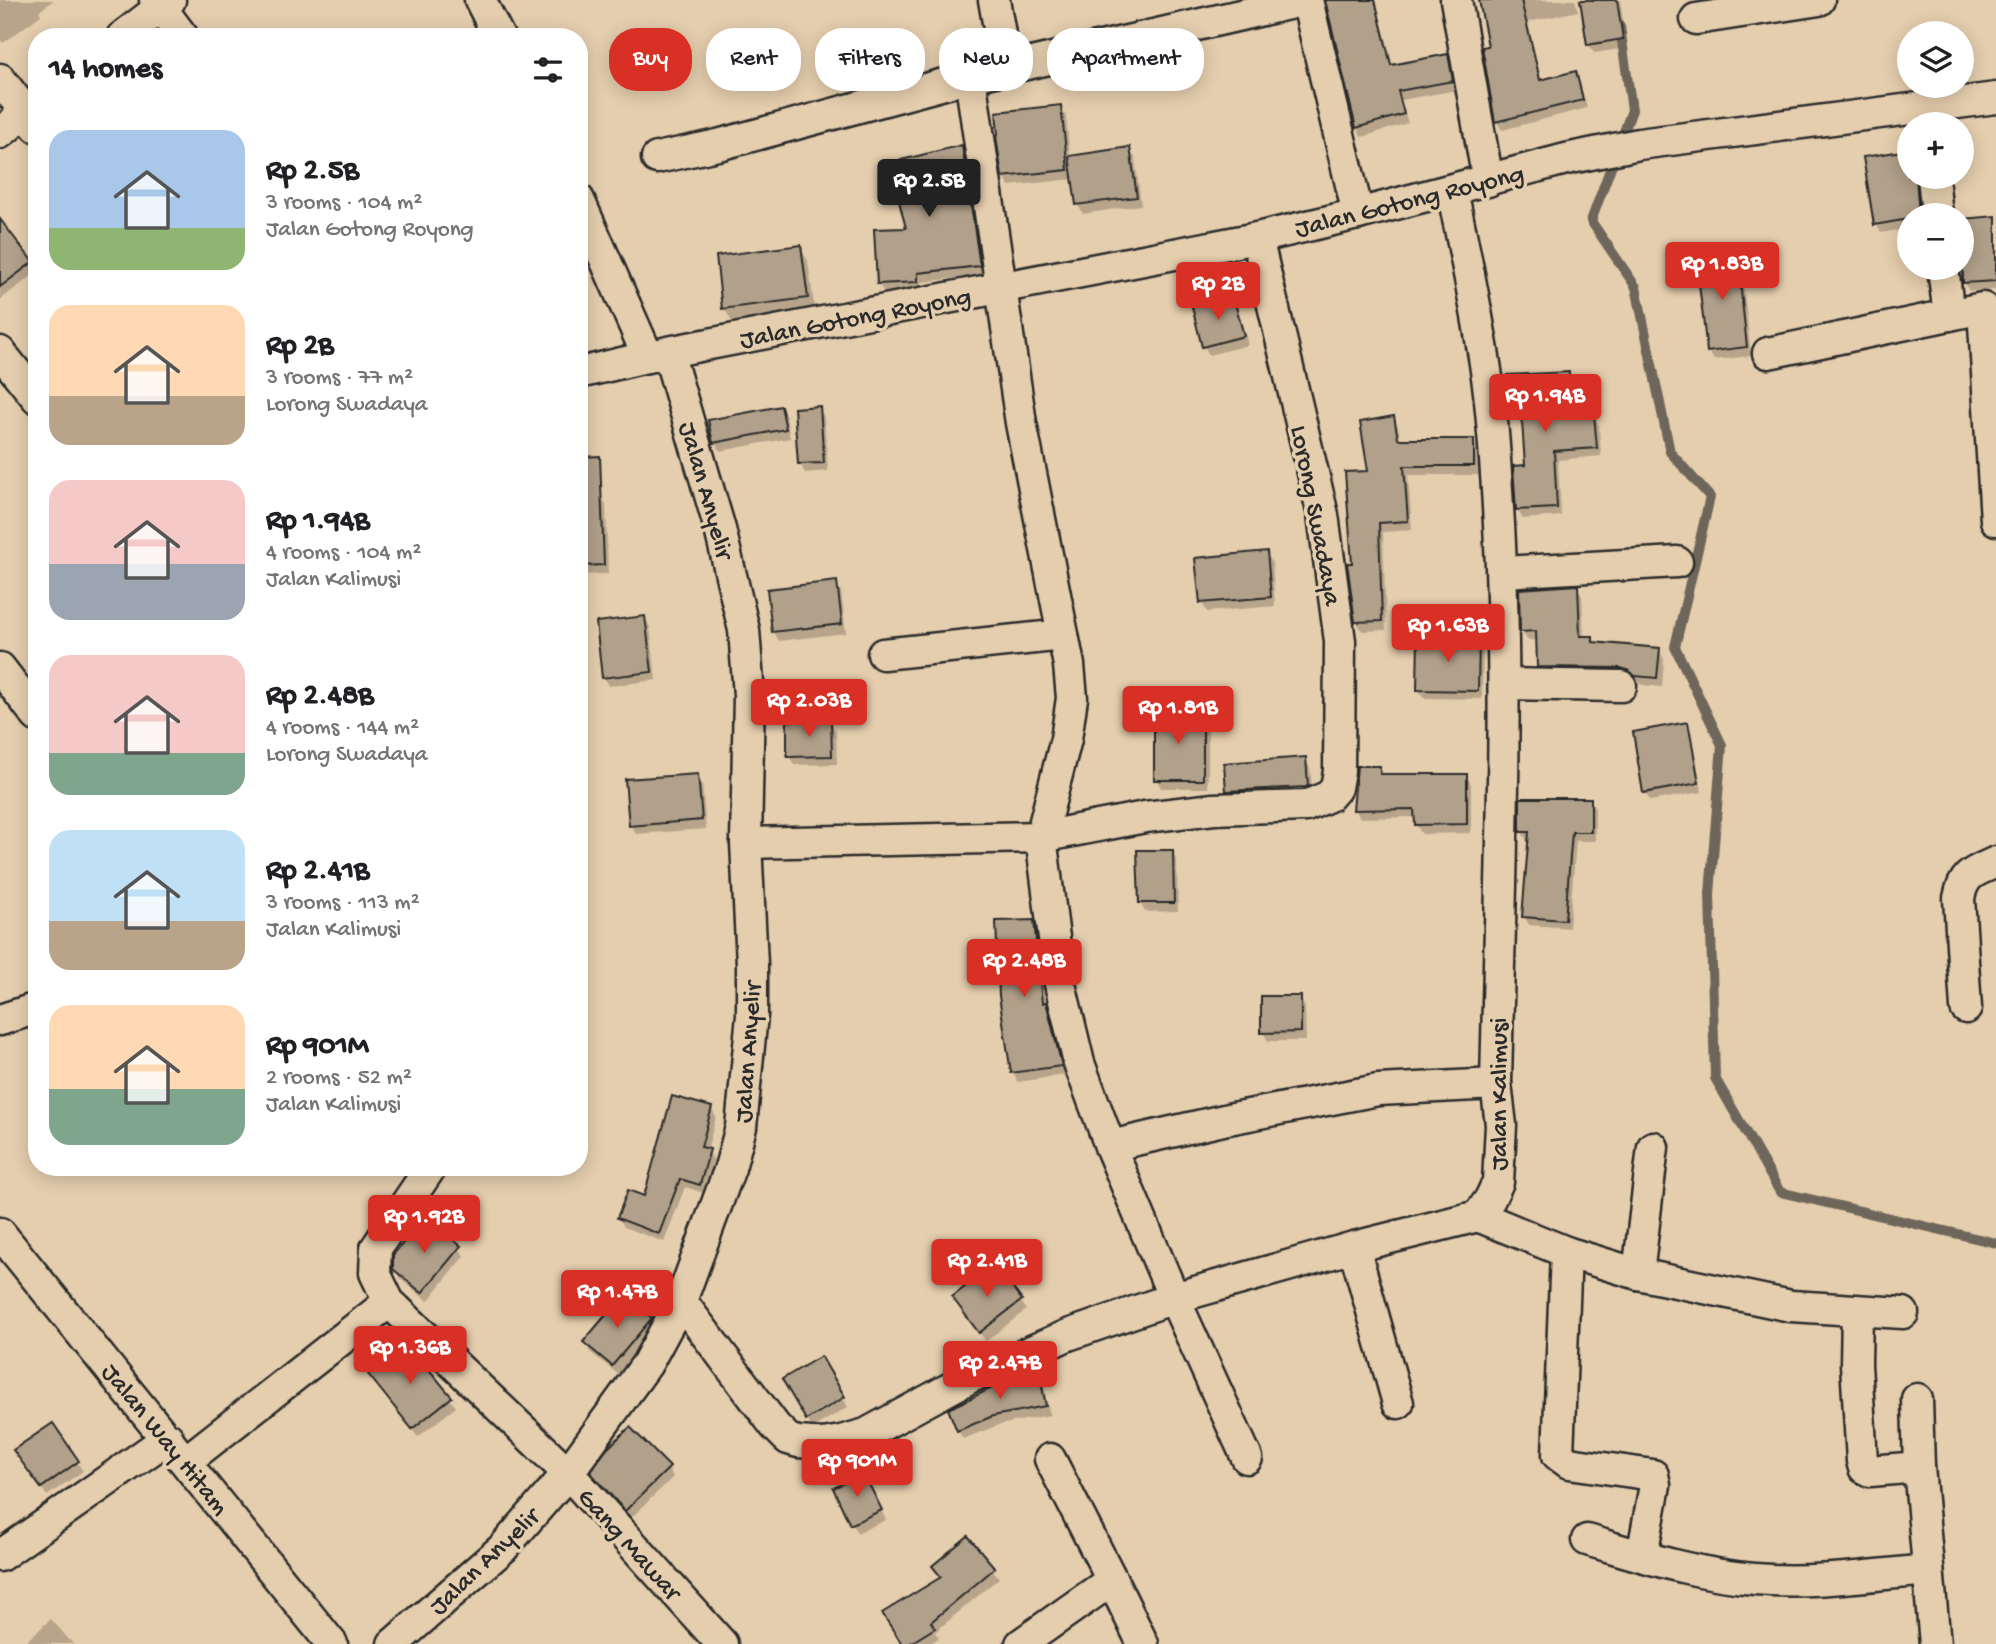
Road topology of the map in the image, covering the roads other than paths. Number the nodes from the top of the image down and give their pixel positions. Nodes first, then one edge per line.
1 (481, 0) edge
2 (994, 0) edge
3 (1306, 0) edge
4 (1456, 0) edge
5 (1819, 0) edge
6 (162, 2) edge
7 (1696, 19) dead end
8 (132, 28) edge
9 (178, 28) edge
10 (495, 28) edge
11 (999, 28) edge
12 (1033, 62) edge
13 (0, 79) edge
14 (939, 85) edge
15 (972, 91) edge
16 (1996, 98) edge
17 (28, 109) edge
18 (1942, 112) edge
19 (28, 117) edge
20 (1897, 119) edge
21 (0, 133) edge
22 (657, 158) dead end
23 (1488, 181) junction
24 (1452, 190) junction
25 (1358, 215) junction
26 (588, 218) edge
27 (1257, 237) junction
28 (1944, 280) edge
29 (1000, 289) junction
30 (1990, 307) edge
31 (1949, 316) junction
32 (0, 352) edge
33 (1768, 353) dead end
34 (658, 355) junction
35 (588, 371) edge
36 (28, 387) edge
37 (1996, 520) edge
38 (1677, 562) dead end
39 (1502, 572) junction
40 (1063, 635) junction
41 (883, 654) dead end
42 (0, 668) edge
43 (1504, 684) junction
44 (1621, 686) dead end
45 (28, 704) edge
46 (1041, 836) junction
47 (746, 843) junction
48 (1996, 862) edge
49 (1966, 1008) dead end
50 (28, 1011) edge
51 (0, 1020) edge
52 (1496, 1084) junction
53 (1110, 1146) junction
54 (1653, 1147) dead end
55 (425, 1176) edge
56 (1478, 1216) junction
57 (0, 1233) edge
58 (1354, 1247) junction
59 (1566, 1252) junction
60 (1638, 1274) junction
61 (1174, 1298) junction
62 (681, 1301) junction
63 (389, 1302) junction
64 (1857, 1312) junction
65 (1903, 1313) dead end
66 (1917, 1399) dead end
67 (1398, 1403) dead end
68 (177, 1449) junction
69 (1247, 1458) dead end
70 (1050, 1459) dead end
71 (1919, 1467) junction
72 (568, 1472) junction
73 (1587, 1540) dead end
74 (0, 1556) edge
75 (1642, 1556) junction
76 (1928, 1570) junction
77 (1112, 1580) junction
78 (332, 1644) edge
79 (393, 1644) edge
80 (722, 1644) edge
81 (1021, 1644) edge
82 (1143, 1644) edge
83 (1935, 1644) edge

1 - 10 street
2 - 11 street
3 - 12 street
3 - 25 street
4 - 23 street
5 - 7 street
6 - 8 street
6 - 9 street
13 - 17 street
14 - 22 street
15 - 29 street
16 - 18 street, Jalan Gotong Royong
19 - 21 street
20 - 23 street, Jalan Gotong Royong
23 - 24 street, Jalan Gotong Royong
24 - 25 street, Jalan Gotong Royong
24 - 39 street, Jalan Kalimusi
25 - 27 street, Jalan Gotong Royong
26 - 34 street, Jalan Anyelir
27 - 29 street, Jalan Gotong Royong
27 - 46 street, Lorong Swadaya
28 - 31 street
29 - 34 street, Jalan Gotong Royong
29 - 40 street
30 - 31 street
30 - 37 street
31 - 33 street
32 - 36 street
34 - 35 street, Jalan Gotong Royong
34 - 47 street, Jalan Anyelir
38 - 39 street
39 - 43 street, Jalan Kalimusi
40 - 41 street
40 - 46 street
42 - 45 street
43 - 44 street
43 - 52 street, Jalan Kalimusi
46 - 47 street
46 - 53 street
47 - 62 street, Jalan Anyelir
48 - 49 street
50 - 51 street
52 - 53 street
52 - 56 street, Jalan Kalimusi
53 - 61 street
54 - 60 street
55 - 63 street
56 - 58 street
56 - 59 street
57 - 68 street, Jalan Way Hitam
58 - 61 street
58 - 67 street
59 - 60 street
59 - 75 street
60 - 64 street
61 - 62 street
61 - 69 street
62 - 72 street, Jalan Anyelir
63 - 68 street
63 - 72 street, Gang Mawar
64 - 65 street
64 - 71 street
66 - 71 street
68 - 74 street
68 - 78 street, Jalan Way Hitam
70 - 77 street
71 - 76 street
72 - 79 street, Jalan Anyelir
72 - 80 street, Gang Mawar
73 - 75 street
75 - 76 street
76 - 83 street
77 - 81 street
77 - 82 street

